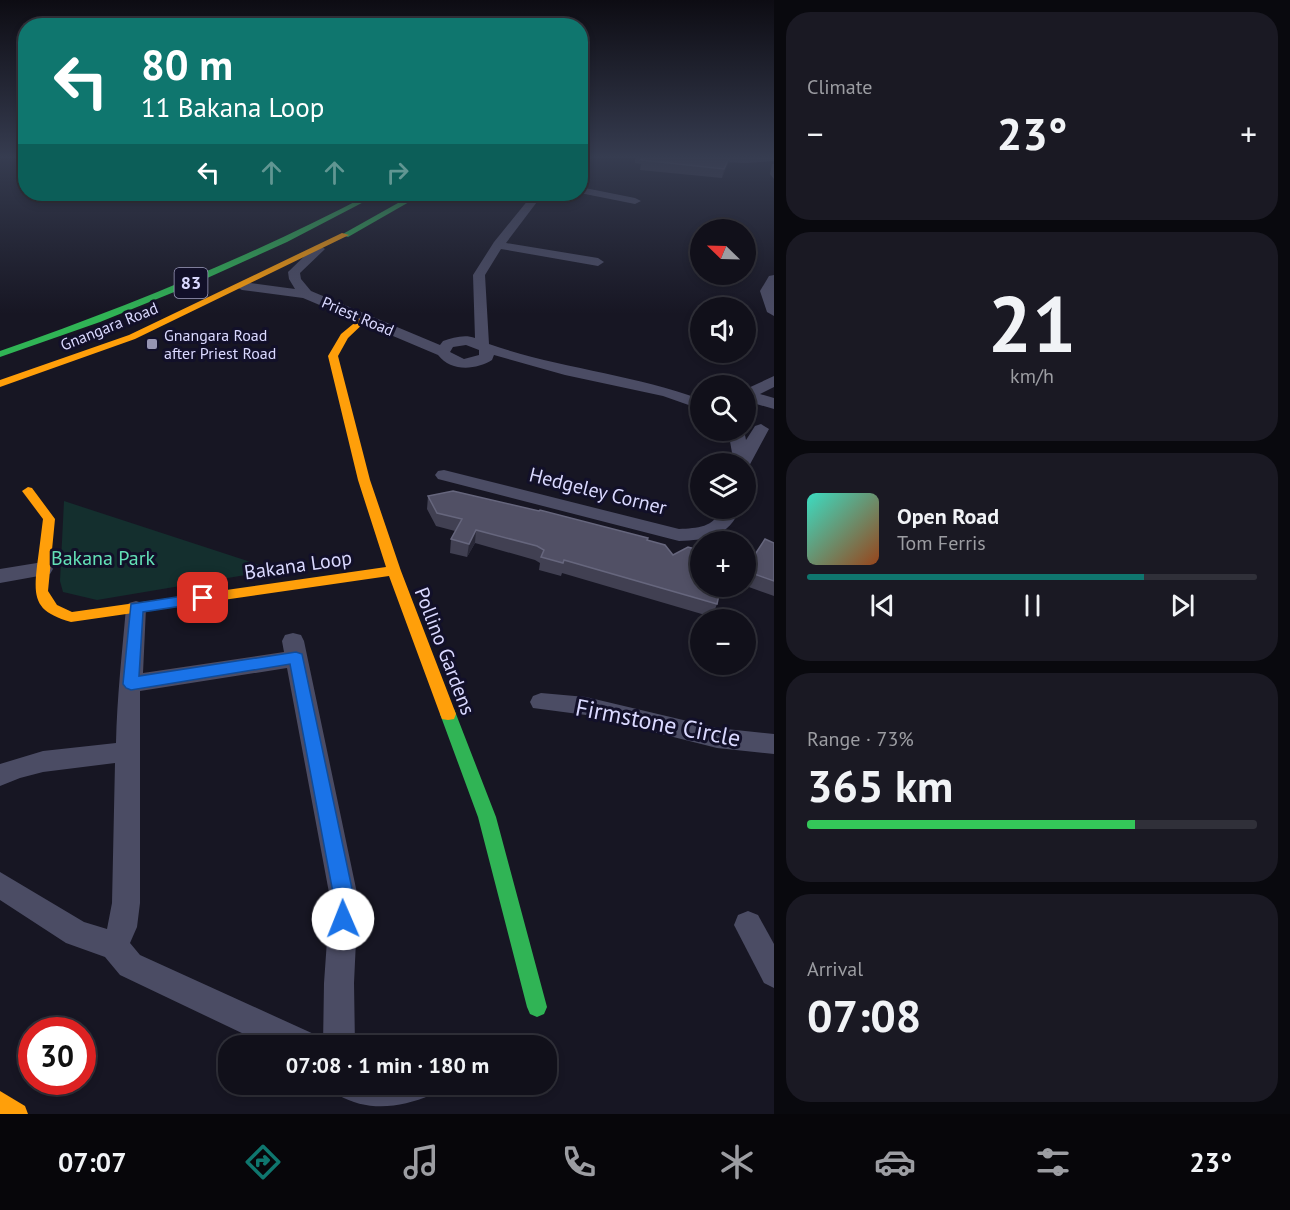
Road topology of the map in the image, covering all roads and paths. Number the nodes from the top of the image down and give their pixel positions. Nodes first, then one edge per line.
1 (347, 210) edge
2 (389, 210) edge
3 (525, 210) edge
4 (498, 245) junction
5 (319, 249) junction
6 (598, 262) dead end
7 (774, 279) edge
8 (242, 286) junction
9 (306, 294) junction
10 (774, 312) edge
11 (364, 318) junction
12 (469, 348) junction
13 (0, 354) edge
14 (774, 381) edge
15 (0, 384) edge
16 (756, 390) edge
17 (667, 392) junction
18 (690, 394) edge
19 (756, 398) edge
20 (690, 400) edge
21 (774, 404) edge
22 (760, 428) edge
23 (747, 453) edge
24 (444, 475) dead end
25 (28, 491) dead end
26 (728, 519) edge
27 (43, 569) junction
28 (394, 572) junction
29 (0, 576) edge
30 (136, 608) junction
31 (131, 684) junction
32 (541, 702) dead end
33 (774, 744) edge
34 (126, 752) junction
35 (0, 776) edge
36 (0, 885) edge
37 (748, 925) dead end
38 (114, 946) junction
39 (774, 973) edge
40 (537, 1006) dead end
41 (280, 1035) edge
42 (339, 1035) edge
43 (0, 1102) edge
44 (17, 1114) edge

1 - 13 main road, Gnangara Road / 83
2 - 5 main road, Gnangara Road / 83
3 - 4 street
4 - 6 street
4 - 12 street
5 - 8 main road, Gnangara Road / 83
5 - 9 street, Priest Road
7 - 10 street
8 - 9 street, Priest Road
8 - 15 main road, Gnangara Road / 83
9 - 11 street, Priest Road
11 - 12 street, Priest Road
11 - 28 main road, Pollino Gardens
12 - 17 street, Priest Road
14 - 16 street
17 - 18 street, Priest Road
17 - 20 street, Priest Road
19 - 21 street
22 - 23 street
24 - 26 street, Hedgeley Corner
25 - 27 main road, Bakana Loop
27 - 29 street
27 - 30 main road, Bakana Loop
28 - 30 main road, Bakana Loop
28 - 40 main road, Pollino Gardens
30 - 31 street
31 - 34 street
31 - 42 street
32 - 33 street, Firmstone Circle
34 - 35 street
34 - 38 street
36 - 38 street
37 - 39 street
38 - 41 street
43 - 44 main road

